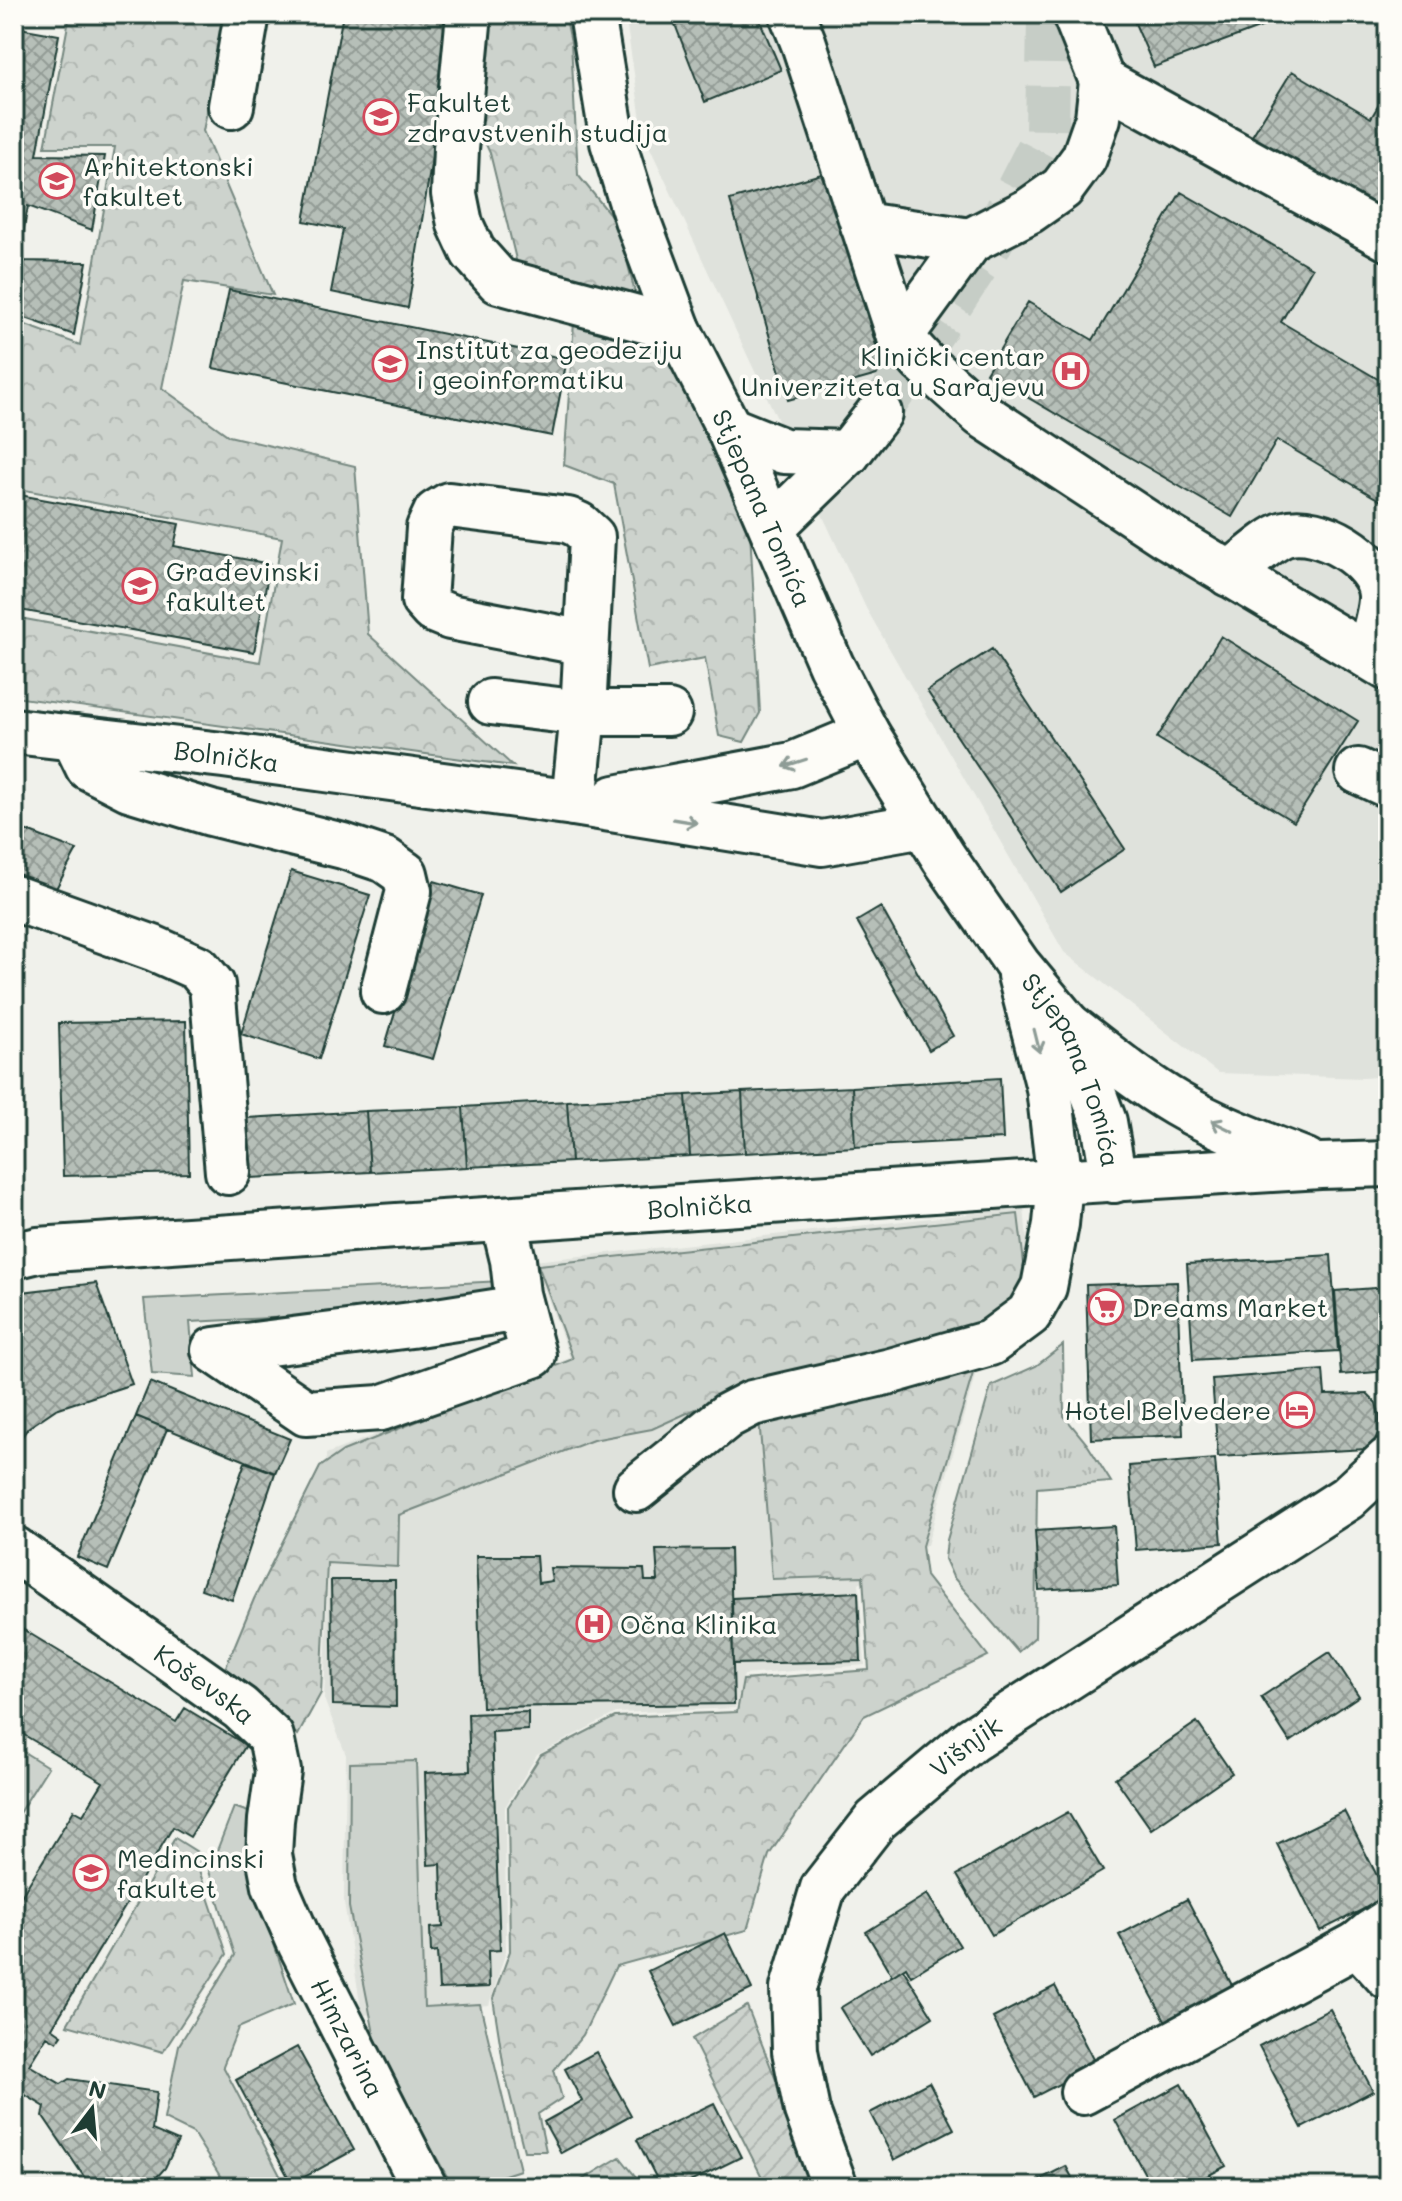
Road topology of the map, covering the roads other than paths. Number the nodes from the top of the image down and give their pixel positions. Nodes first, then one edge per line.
1 (247, 14) edge
2 (469, 14) edge
3 (592, 14) edge
4 (792, 14) edge
5 (1075, 14) edge
6 (1102, 81) junction
7 (231, 106) dead end
8 (863, 225) junction
9 (1388, 238) edge
10 (970, 241) junction
11 (678, 329) junction
12 (900, 337) junction
13 (879, 413) tunnel mouth
14 (729, 429) junction
15 (848, 453) junction
16 (772, 527) junction
17 (1229, 574) junction
18 (585, 643) dead end
19 (1378, 662) edge
20 (491, 702) dead end
21 (583, 713) junction
22 (669, 713) dead end
23 (14, 731) edge
24 (867, 734) junction
25 (74, 738) junction
26 (577, 804) junction
27 (924, 825) junction
28 (14, 898) edge
29 (1018, 965) junction
30 (383, 991) dead end
31 (1068, 1025) junction
32 (1388, 1164) edge
33 (1320, 1166) junction
34 (228, 1172) dead end
35 (1114, 1180) junction
36 (1060, 1183) junction
37 (503, 1219) junction
38 (14, 1256) edge
39 (520, 1308) junction
40 (1388, 1460) edge
41 (636, 1489) dead end
42 (14, 1549) edge
43 (275, 1886) joint
44 (1373, 1933) edge
45 (1388, 1977) edge
46 (1083, 2092) dead end
47 (424, 2187) edge
48 (835, 2187) edge

1 - 7 street
2 - 11 street
3 - 11 street, Stjepana Tomića
4 - 8 street
5 - 6 street
6 - 9 street
6 - 10 street
8 - 10 street
8 - 12 street
10 - 12 street
11 - 14 street, Stjepana Tomića
12 - 17 street
13 - 15 street
14 - 15 street
14 - 16 street, Stjepana Tomića
15 - 16 street
16 - 24 street, Stjepana Tomića
17 - 19 street
17 - 19 street
18 - 21 street
20 - 21 street
21 - 22 street
21 - 26 street
23 - 25 street, Bolnička
24 -> 26 street, Bolnička
24 - 27 street, Stjepana Tomića
25 - 26 street, Bolnička
25 - 30 street
26 -> 27 street, Bolnička
27 - 29 street, Stjepana Tomića
28 - 34 street
29 - 31 street, Stjepana Tomića
29 -> 36 street, Stjepana Tomića
33 -> 31 street
31 - 35 street, Stjepana Tomića
32 - 33 street, Bolnička
33 - 35 street, Bolnička
35 - 36 street, Bolnička
36 - 37 street, Bolnička
36 - 41 street, Stjepana Tomića
37 - 38 street, Bolnička
37 - 39 street
39 - 39 street
40 - 48 street, Višnjik
42 - 43 street, Koševska
43 - 47 street, Himzarina
44 - 45 street
44 - 46 street

